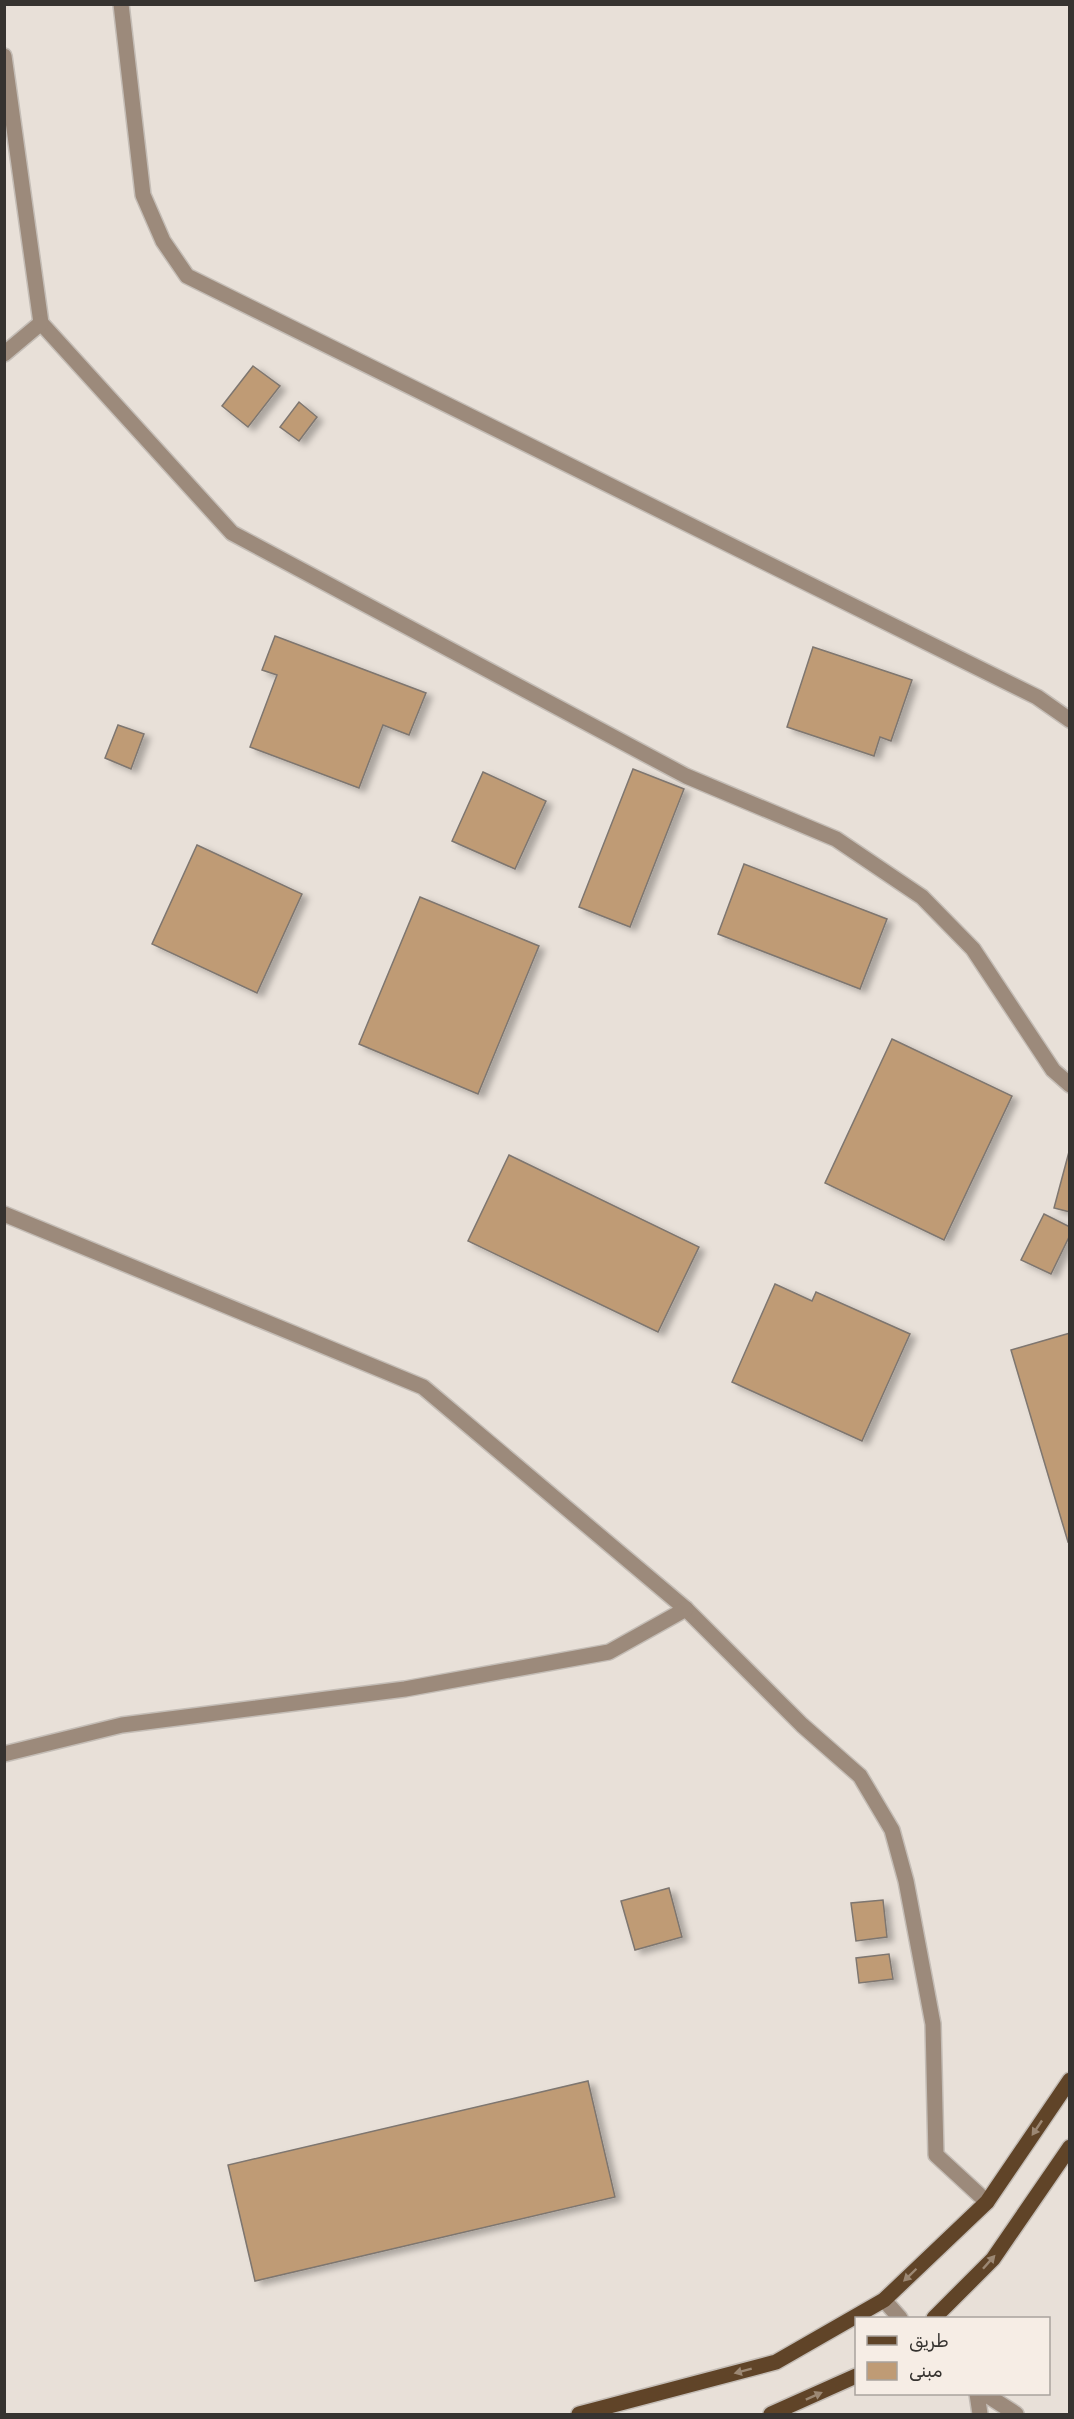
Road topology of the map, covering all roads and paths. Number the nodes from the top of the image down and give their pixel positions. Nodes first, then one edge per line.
1 (120, 4) edge
2 (4, 57) edge
3 (41, 323) junction
4 (4, 354) edge
5 (1070, 720) edge
6 (1070, 1085) edge
7 (4, 1214) edge
8 (686, 1610) junction
9 (4, 1754) edge
10 (1070, 2080) edge
11 (1070, 2147) edge
12 (987, 2202) junction
13 (884, 2300) junction
14 (898, 2317) edge
15 (936, 2317) edge
16 (855, 2376) edge
17 (977, 2395) edge
18 (986, 2395) edge
19 (579, 2415) edge
20 (771, 2415) edge
21 (980, 2415) edge
22 (1016, 2415) edge

1 - 5 street
2 - 3 street
3 - 4 street
3 - 6 street
7 - 8 street
8 - 9 street
8 - 12 street
10 -> 12 main road
15 -> 11 main road
12 -> 13 main road
13 - 14 street
13 -> 19 main road
20 -> 16 main road
17 - 21 street
18 - 22 street

